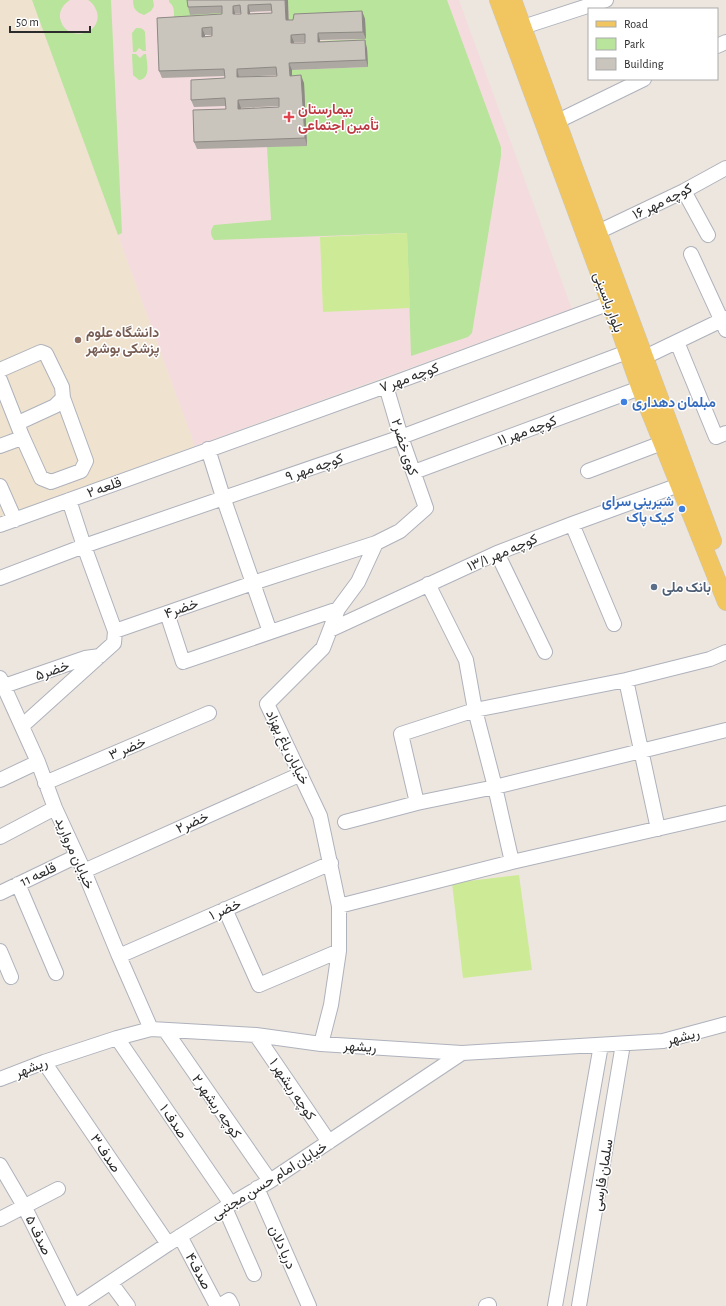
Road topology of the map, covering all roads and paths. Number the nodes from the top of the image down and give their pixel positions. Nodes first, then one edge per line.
1 (498, 0) edge
2 (513, 0) edge
3 (606, 0) edge
4 (523, 27) junction
5 (642, 80) edge
6 (558, 121) junction
7 (726, 168) edge
8 (567, 170) junction
9 (684, 191) junction
10 (598, 232) junction
11 (708, 235) dead end
12 (691, 254) dead end
13 (610, 303) junction
14 (724, 323) edge
15 (677, 342) junction
16 (627, 352) junction
17 (645, 357) junction
18 (0, 370) edge
19 (0, 380) edge
20 (386, 386) junction
21 (640, 388) junction
22 (63, 398) junction
23 (20, 430) junction
24 (726, 433) edge
25 (401, 437) junction
26 (662, 443) junction
27 (0, 446) edge
28 (208, 449) junction
29 (588, 471) dead end
30 (414, 472) junction
31 (679, 485) junction
32 (0, 486) edge
33 (223, 497) junction
34 (69, 500) junction
35 (15, 520) junction
36 (572, 524) junction
37 (0, 525) edge
38 (376, 543) junction
39 (84, 546) junction
40 (496, 553) junction
41 (726, 574) edge
42 (0, 578) edge
43 (253, 583) junction
44 (428, 584) junction
45 (726, 602) edge
46 (338, 609) junction
47 (167, 613) junction
48 (614, 624) dead end
49 (330, 630) junction
50 (115, 631) junction
51 (270, 632) junction
52 (545, 652) dead end
53 (726, 652) edge
54 (100, 656) junction
55 (1, 680) edge
56 (626, 680) junction
57 (475, 710) junction
58 (209, 713) dead end
59 (22, 726) junction
60 (726, 730) edge
61 (641, 750) junction
62 (38, 762) junction
63 (301, 774) junction
64 (0, 780) edge
65 (45, 783) junction
66 (495, 787) junction
67 (417, 803) junction
68 (55, 808) junction
69 (726, 812) edge
70 (345, 822) dead end
71 (658, 829) junction
72 (0, 837) edge
73 (77, 856) junction
74 (512, 862) junction
75 (331, 863) junction
76 (84, 871) junction
77 (18, 884) junction
78 (0, 892) edge
79 (339, 906) junction
80 (225, 909) junction
81 (0, 951) edge
82 (340, 951) junction
83 (119, 956) junction
84 (56, 973) dead end
85 (11, 977) dead end
86 (726, 1024) edge
87 (158, 1029) junction
88 (256, 1035) junction
89 (117, 1038) junction
90 (321, 1044) junction
91 (623, 1044) junction
92 (601, 1045) junction
93 (462, 1053) junction
94 (44, 1062) junction
95 (0, 1079) edge
96 (329, 1142) junction
97 (0, 1165) edge
98 (270, 1182) junction
99 (257, 1188) junction
100 (58, 1189) dead end
101 (24, 1206) junction
102 (228, 1206) junction
103 (0, 1219) edge
104 (568, 1231) junction
105 (592, 1235) junction
106 (180, 1236) junction
107 (168, 1244) junction
108 (254, 1274) dead end
109 (111, 1283) junction
110 (74, 1306) edge
111 (128, 1306) edge
112 (218, 1306) edge
113 (232, 1306) edge
114 (309, 1306) edge
115 (555, 1306) edge
116 (579, 1306) edge

1 - 8 main road, بلوار یاسینی
2 - 4 main road, بلوار یاسینی
3 - 4 street
4 - 6 main road, بلوار یاسینی
5 - 6 street
6 - 8 main road, بلوار یاسینی
7 - 9 street, کوچه مهر ۱۶
8 - 10 main road, بلوار یاسینی
8 - 13 main road, بلوار یاسینی
9 - 10 street, کوچه مهر ۱۶
9 - 11 street
10 - 17 main road, بلوار یاسینی
12 - 14 street
13 - 16 main road, بلوار یاسینی
13 - 20 street, کوچه مهر ۷
14 - 15 street
15 - 17 street
15 - 24 street
16 - 21 main road, بلوار یاسینی
16 - 25 street, کوچه مهر ۹
17 - 41 main road, بلوار یاسینی
18 - 22 street
19 - 23 street
20 - 25 street, کوی خضر۲
20 - 28 street, کوچه مهر ۷
21 - 26 main road, بلوار یاسینی
21 - 30 street, کوچه مهر ۱۱
22 - 23 street
22 - 23 street
23 - 27 street
25 - 30 street, کوی خضر۲
25 - 33 street, کوچه مهر ۹
26 - 29 street
26 - 31 main road, بلوار یاسینی
28 - 33 street
28 - 34 street, قلعه ۲
30 - 38 street, کوی خضر۲
31 - 36 street, کوچه مهر ۱۳/۱
31 - 45 main road, بلوار یاسینی
32 - 35 street
33 - 39 street, کوچه مهر ۹
33 - 43 street
34 - 35 street, قلعه ۲
34 - 39 street
35 - 37 street, قلعه ۲
36 - 40 street, کوچه مهر ۱۳/۱
36 - 48 street
38 - 43 street, خضر۴
38 - 46 street, خیابان باغ بهزاد
39 - 42 street, کوچه مهر ۹
39 - 50 street
40 - 44 street, کوچه مهر ۱۳/۱
40 - 52 street
43 - 47 street, خضر۴
43 - 51 street
44 - 49 street, کوچه مهر ۱۳/۱
44 - 57 street
46 - 49 street, خیابان باغ بهزاد
46 - 51 street
47 - 50 street, خضر۴
47 - 51 street
49 - 63 street, خیابان باغ بهزاد
50 - 54 street
53 - 56 street
54 - 55 street, خضر۵
54 - 59 street
55 - 59 street, خیابان مروارید
56 - 57 street
56 - 61 street
57 - 66 street
57 - 67 street
58 - 65 street, خضر ۳
59 - 62 street, خیابان مروارید
60 - 61 street
61 - 66 street
61 - 71 street
62 - 64 street
62 - 65 street, خیابان مروارید
63 - 75 street, خیابان باغ بهزاد
63 - 76 street, خضر۲
65 - 68 street, خیابان مروارید
66 - 67 street
66 - 74 street
67 - 70 street
68 - 72 street
68 - 73 street, خیابان مروارید
69 - 71 street
71 - 74 street
73 - 76 street, خیابان مروارید
73 - 77 street, قلعه 11
74 - 79 street
75 - 79 street, خیابان باغ بهزاد
75 - 80 street, خضر ۱
76 - 83 street, خیابان مروارید
77 - 78 street, قلعه 11
77 - 84 street
79 - 82 street, خیابان باغ بهزاد
80 - 82 street
80 - 83 street, خضر ۱
81 - 85 street
82 - 90 street, خیابان باغ بهزاد
83 - 87 street, خیابان مروارید
86 - 91 street, ریشهر
87 - 88 street, ریشهر
87 - 89 street, ریشهر
87 - 98 street, کوچه ریشهر ۲
88 - 90 street, ریشهر
88 - 96 street, کوچه ریشهر ۱
89 - 94 street, ریشهر
89 - 102 street, صدف ۱
90 - 93 street, ریشهر
91 - 92 street, ریشهر
91 - 105 street, سلمان فارسی
92 - 93 street, ریشهر
92 - 104 street, سلمان فارسی
93 - 96 street, خیابان امام حسن مجتبی
94 - 95 street, ریشهر
94 - 107 street, صدف ۳
96 - 98 street, خیابان امام حسن مجتبی
97 - 101 street, صدف ۵
98 - 99 street, خیابان امام حسن مجتبی
99 - 102 street, خیابان امام حسن مجتبی
99 - 114 street, دریا دلان
100 - 101 street
101 - 103 street
101 - 110 street, صدف ۵
102 - 106 street, خیابان امام حسن مجتبی
102 - 108 street, صدف ۱
104 - 105 street
104 - 115 street, سلمان فارسی
105 - 116 street, سلمان فارسی
106 - 107 street, خیابان امام حسن مجتبی
106 - 112 street, صدف۴
107 - 109 street, خیابان امام حسن مجتبی
109 - 110 street, خیابان امام حسن مجتبی
109 - 111 street
112 - 113 street

